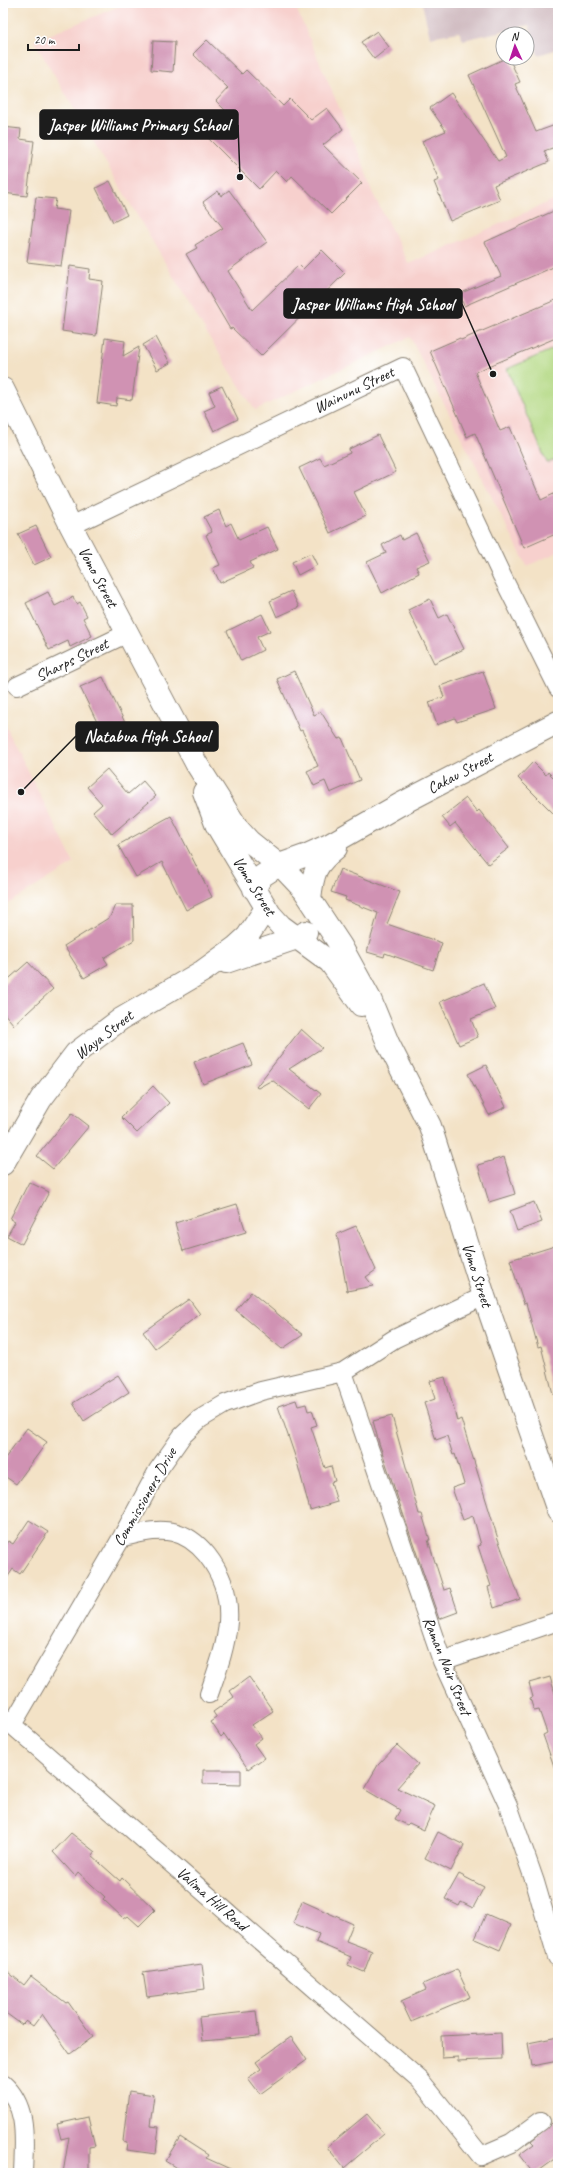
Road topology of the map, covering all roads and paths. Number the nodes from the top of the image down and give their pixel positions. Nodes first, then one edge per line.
1 (3, 389) edge
2 (71, 526) junction
3 (128, 633) junction
4 (17, 686) dead end
5 (558, 688) edge
6 (558, 722) edge
7 (196, 763) junction
8 (364, 826) junction
9 (279, 865) junction
10 (254, 889) junction
11 (315, 906) junction
12 (266, 908) junction
13 (297, 938) junction
14 (203, 972) junction
15 (388, 1043) junction
16 (3, 1164) edge
17 (484, 1296) junction
18 (343, 1372) junction
19 (558, 1511) edge
20 (122, 1537) junction
21 (558, 1621) edge
22 (442, 1661) junction
23 (210, 1694) dead end
24 (8, 1721) edge
25 (557, 1957) edge
26 (3, 2084) edge
27 (541, 2121) dead end
28 (23, 2173) edge

1 - 2 main road, Vomo Street
2 - 3 main road, Vomo Street
2 - 5 street, Wainunu Street
3 - 4 street, Sharps Street
3 - 7 main road, Vomo Street
6 - 8 main road, Cakau Street
7 - 9 main road, Vomo Street
7 - 10 main road, Vomo Street
8 - 9 main road, Cakau Street
8 - 11 main road, Cakau Street
9 - 10 main road, Cakau Street
9 - 11 main road, Vomo Street
10 - 12 main road, Vomo Street
11 - 13 main road
11 - 15 main road, Vomo Street
12 - 13 main road, Vomo Street
12 - 14 main road, Waya Street
13 - 14 main road, Waya Street
13 - 15 main road, Vomo Street
14 - 16 main road, Waya Street
15 - 17 main road, Vomo Street
17 - 18 street, Commissioners Drive
17 - 19 main road, Vomo Street
18 - 20 street, Commissioners Drive
18 - 22 street, Raman Nair Street
20 - 23 street
20 - 24 street, Commissioners Drive
21 - 22 street
22 - 25 street, Raman Nair Street
24 - 27 street, Valima Hill Road
26 - 28 street

